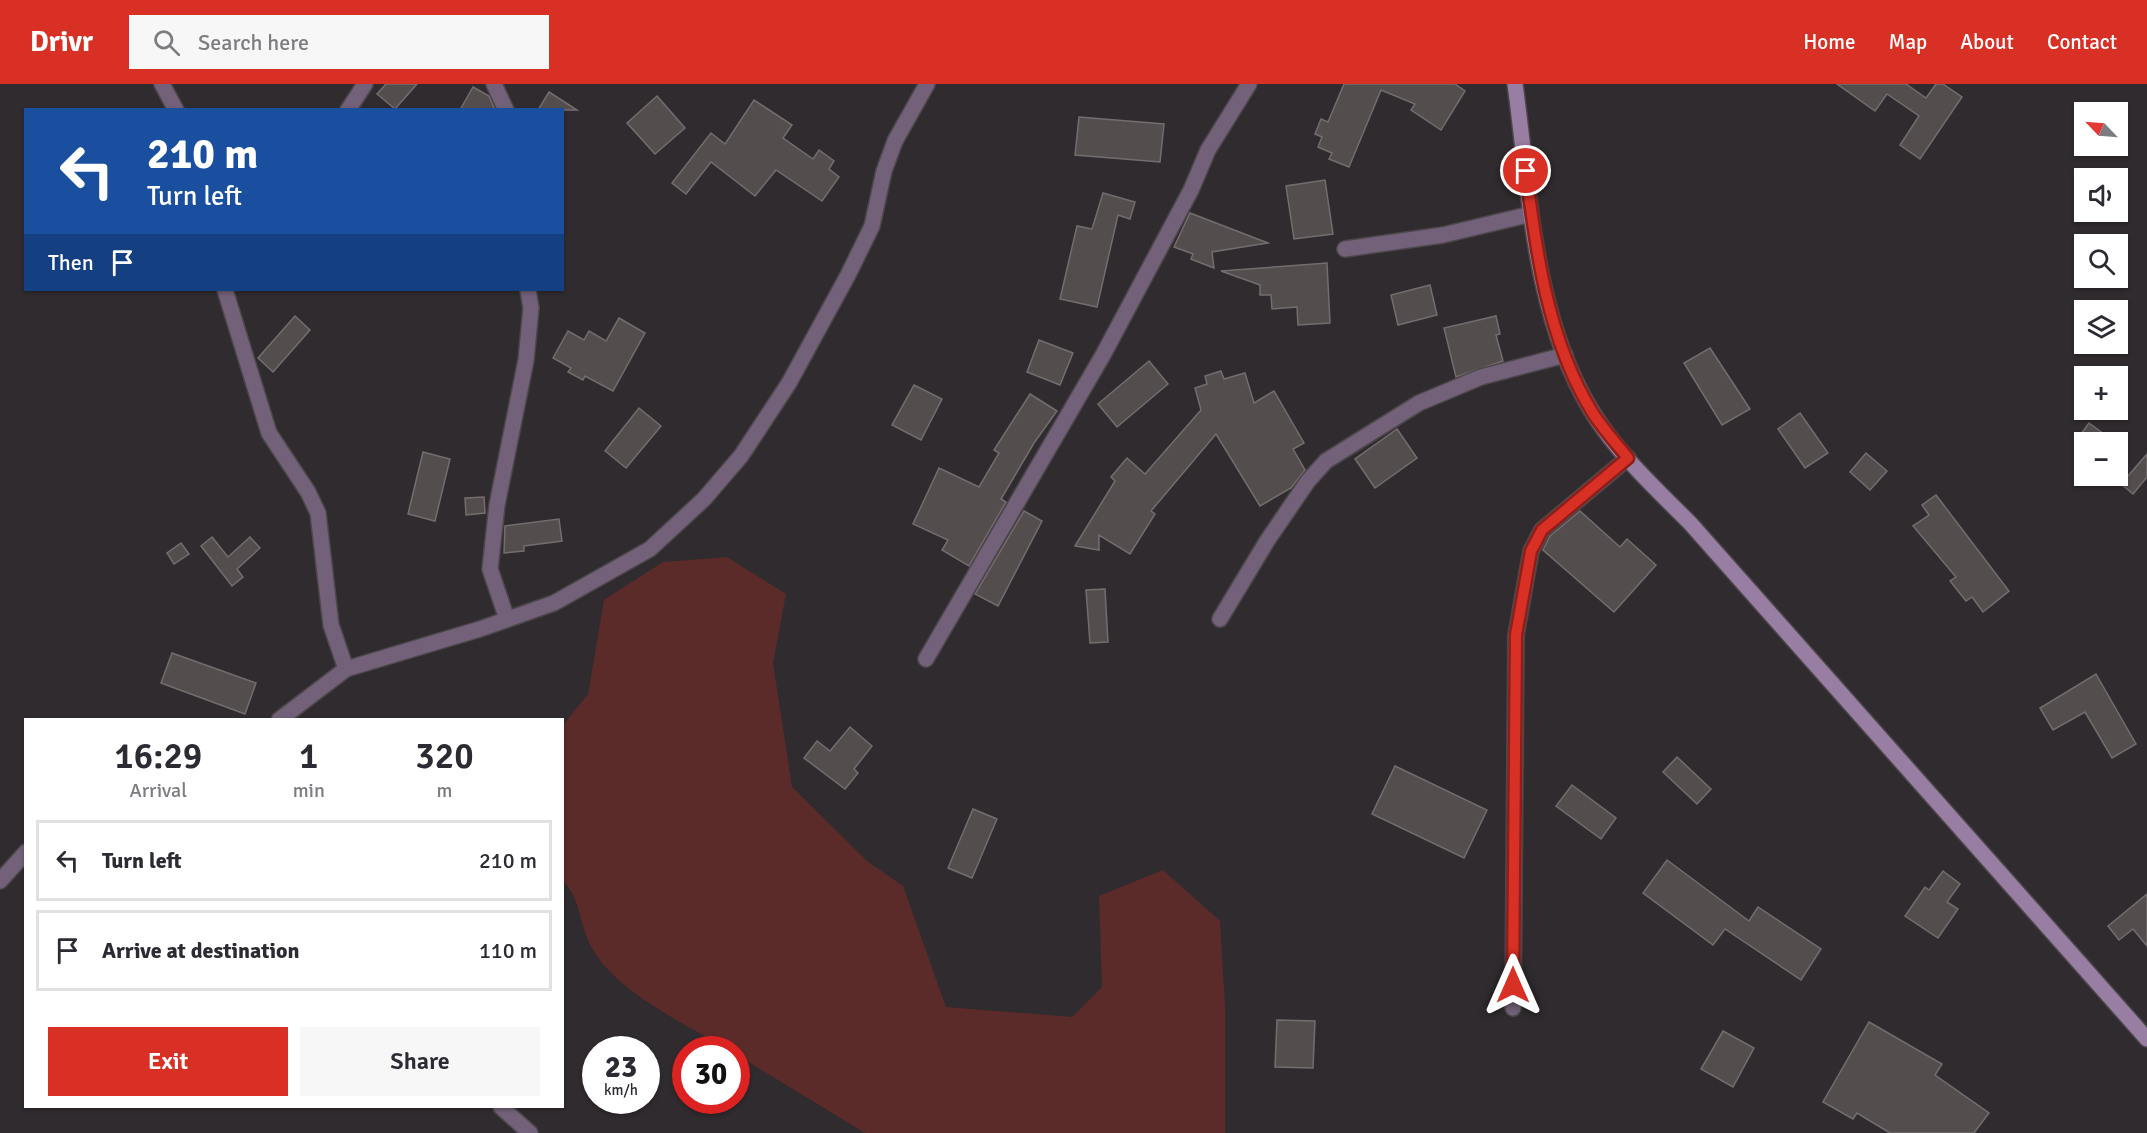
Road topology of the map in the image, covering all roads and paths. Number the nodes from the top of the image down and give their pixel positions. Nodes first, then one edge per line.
1 (162, 84) edge
2 (365, 84) edge
3 (494, 84) edge
4 (927, 84) edge
5 (1249, 84) edge
6 (1515, 84) edge
7 (175, 108) edge
8 (349, 108) edge
9 (505, 108) edge
10 (1531, 214) junction
11 (1345, 249) dead end
12 (225, 291) edge
13 (528, 291) edge
14 (1564, 355) junction
15 (1628, 458) junction
16 (1220, 619) dead end
17 (507, 620) junction
18 (926, 659) dead end
19 (346, 669) junction
20 (282, 718) edge
21 (24, 854) edge
22 (0, 881) edge
23 (1513, 1008) dead end
24 (2147, 1039) edge
25 (502, 1108) edge
26 (530, 1133) edge

1 - 7 street
2 - 8 street
3 - 9 street
4 - 17 street
5 - 18 street
6 - 10 main road
10 - 11 street
10 - 14 main road
12 - 19 street
13 - 17 street
14 - 15 main road
14 - 16 street
15 - 23 street
15 - 24 main road
17 - 19 street
19 - 20 street
21 - 22 street
25 - 26 street

